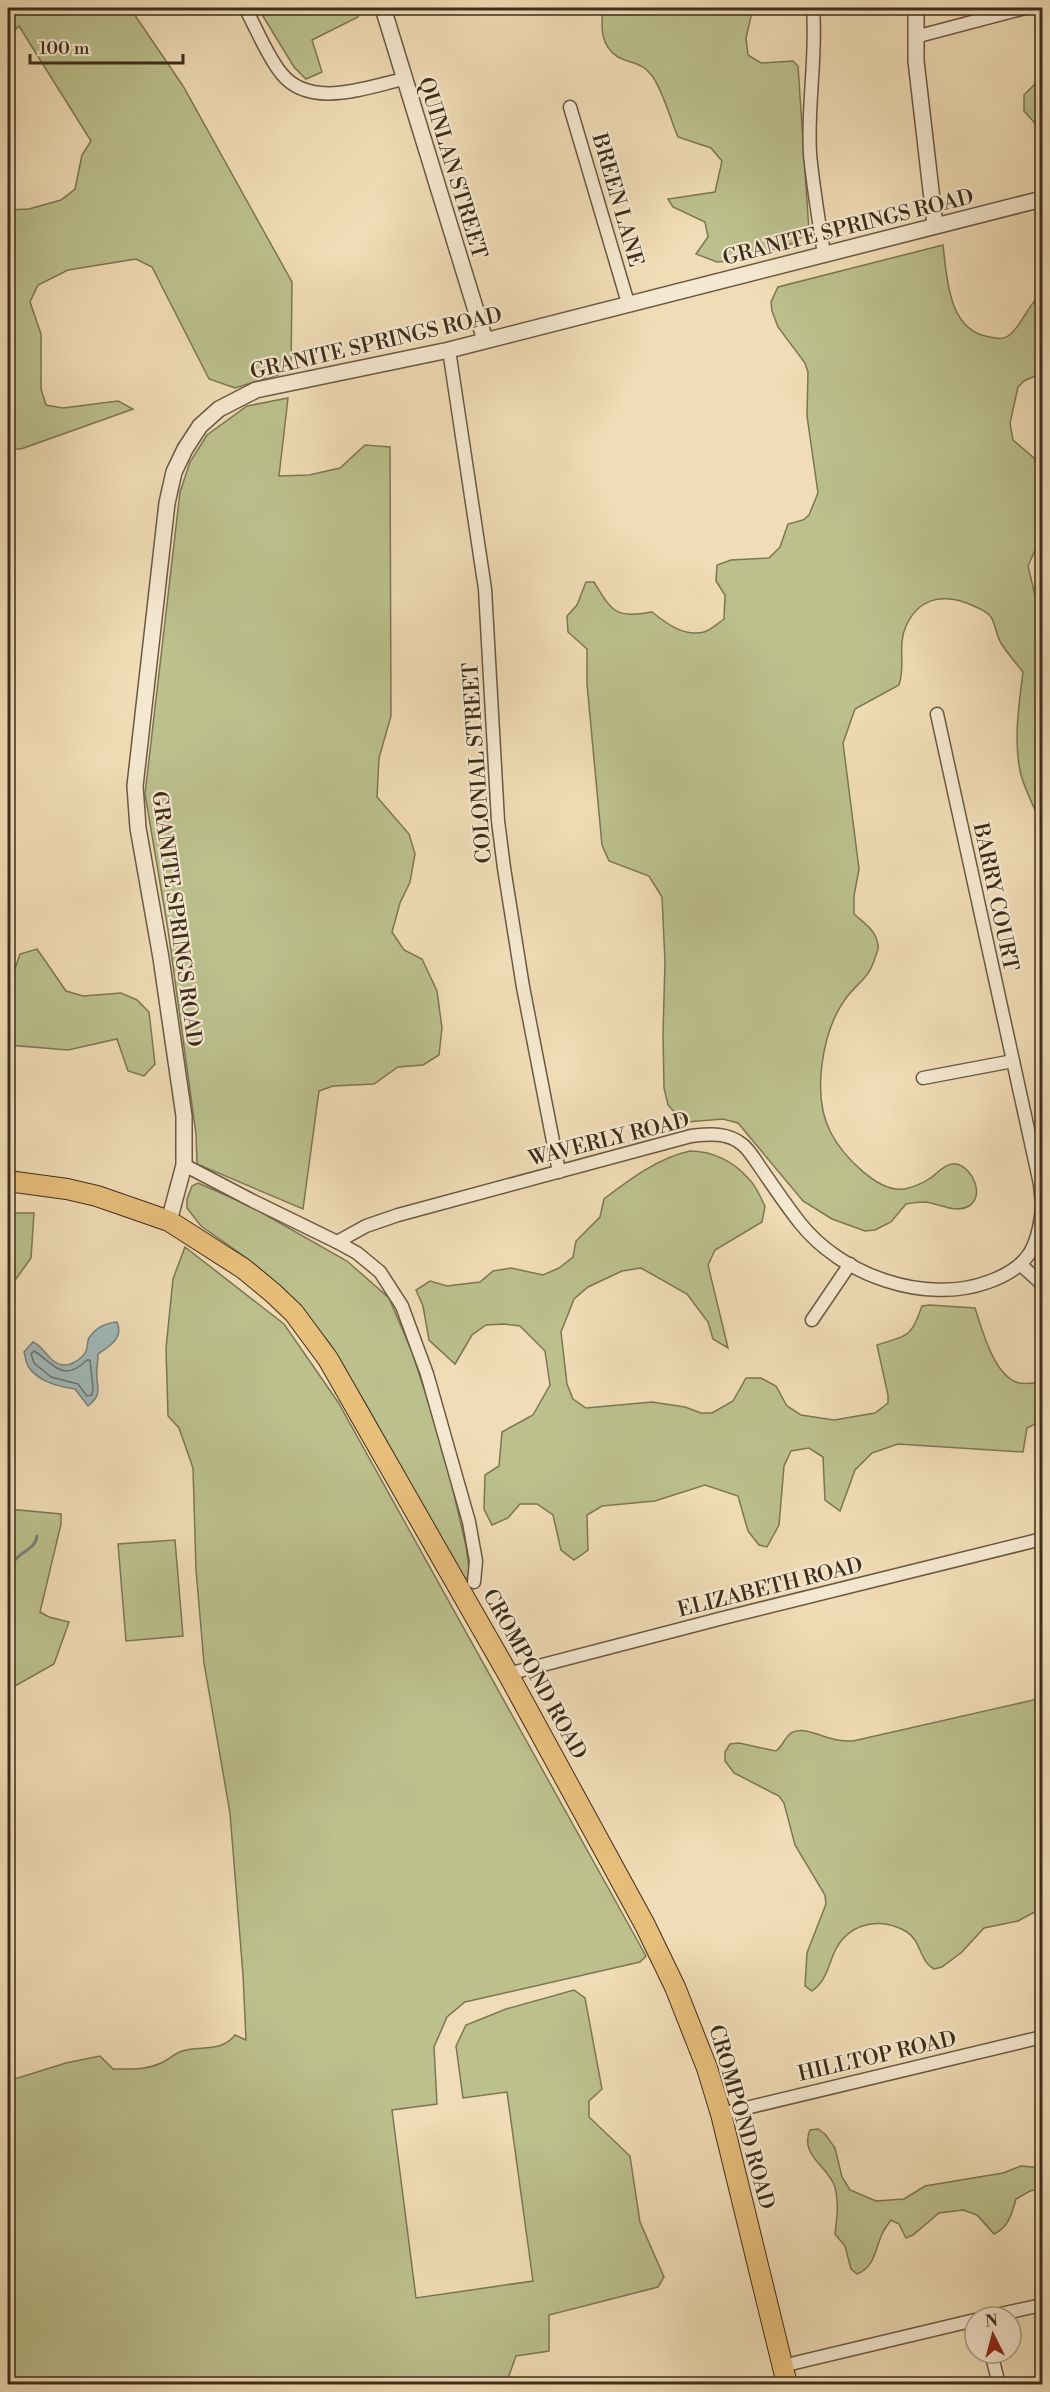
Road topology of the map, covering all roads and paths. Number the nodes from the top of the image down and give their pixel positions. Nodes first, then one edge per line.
1 (245, 8) edge
2 (383, 8) edge
3 (813, 8) edge
4 (916, 8) edge
5 (1026, 8) edge
6 (915, 37) junction
7 (404, 79) junction
8 (570, 107) dead end
9 (1042, 199) edge
10 (935, 225) junction
11 (824, 254) junction
12 (628, 303) junction
13 (485, 340) junction
14 (449, 350) junction
15 (937, 714) dead end
16 (1013, 1061) junction
17 (923, 1078) dead end
18 (184, 1165) junction
19 (559, 1172) junction
20 (8, 1181) edge
21 (1042, 1200) edge
22 (169, 1221) junction
23 (337, 1242) junction
24 (850, 1264) junction
25 (1022, 1265) junction
26 (1042, 1284) edge
27 (812, 1320) dead end
28 (1042, 1539) edge
29 (474, 1582) dead end
30 (508, 1674) junction
31 (1042, 2037) edge
32 (721, 2114) junction
33 (1042, 2305) edge
34 (1023, 2309) edge
35 (963, 2323) edge
36 (994, 2365) edge
37 (784, 2375) edge
38 (999, 2385) edge

1 - 7 street
2 - 7 street, QUINLAN STREET
3 - 11 street
4 - 6 street
5 - 6 street
6 - 10 street
7 - 13 street, QUINLAN STREET
8 - 12 street, BREEN LANE
9 - 10 street, GRANITE SPRINGS ROAD
10 - 11 street, GRANITE SPRINGS ROAD
11 - 12 street, GRANITE SPRINGS ROAD
12 - 13 street, GRANITE SPRINGS ROAD
13 - 14 street, GRANITE SPRINGS ROAD
14 - 18 street, GRANITE SPRINGS ROAD
14 - 19 street, COLONIAL STREET
15 - 16 street, BARRY COURT
16 - 17 street
16 - 21 street, BARRY COURT
18 - 22 street, GRANITE SPRINGS ROAD
18 - 23 street
19 - 23 street, WAVERLY ROAD
19 - 24 street, WAVERLY ROAD
20 - 22 highway, CROMPOND ROAD
21 - 25 street
22 - 30 highway, CROMPOND ROAD
23 - 29 street
24 - 25 street, WAVERLY ROAD
24 - 27 street
25 - 26 street
28 - 30 street, ELIZABETH ROAD
30 - 32 highway, CROMPOND ROAD
31 - 32 street, HILLTOP ROAD
32 - 37 highway, CROMPOND ROAD
33 - 34 street
35 - 37 street
36 - 38 street

